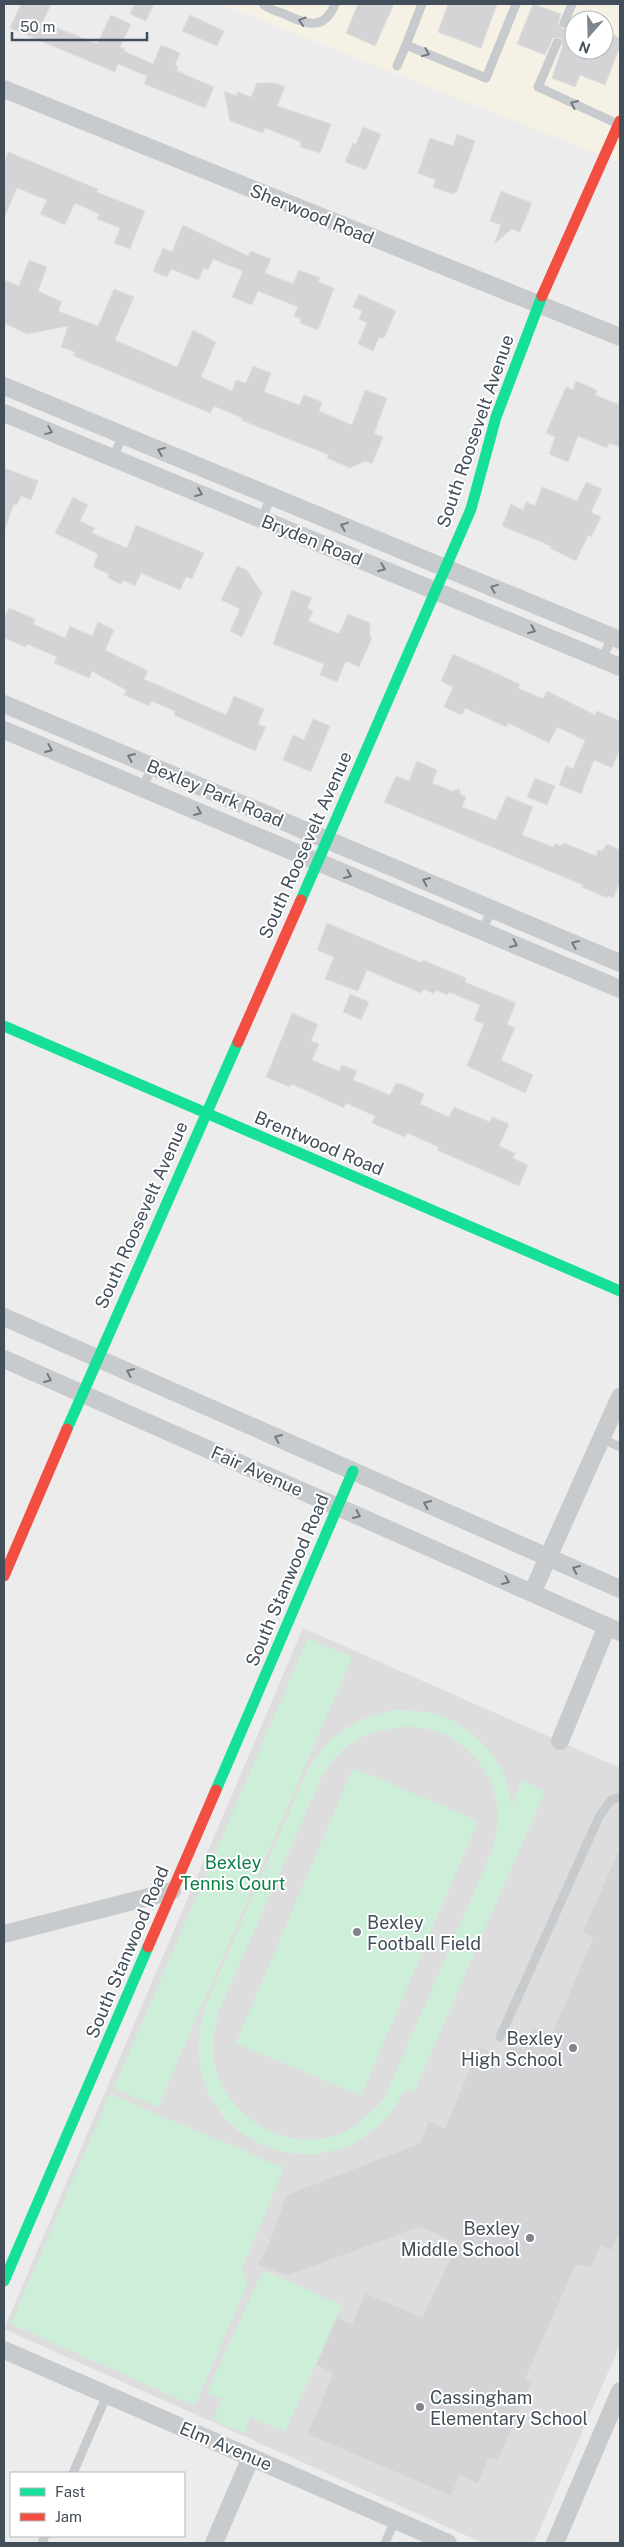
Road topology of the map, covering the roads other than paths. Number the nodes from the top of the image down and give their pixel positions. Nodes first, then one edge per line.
1 (263, 4) edge
2 (335, 4) edge
3 (422, 4) edge
4 (516, 4) edge
5 (557, 43) dead end
6 (406, 45) junction
7 (397, 66) dead end
8 (4, 90) edge
9 (620, 123) edge
10 (538, 305) junction
11 (620, 337) edge
12 (4, 386) edge
13 (4, 413) edge
14 (123, 435) junction
15 (113, 458) junction
16 (271, 496) junction
17 (262, 519) junction
18 (445, 568) junction
19 (435, 590) junction
20 (616, 638) edge
21 (602, 659) junction
22 (620, 667) edge
23 (4, 704) edge
24 (4, 730) edge
25 (152, 766) junction
26 (142, 788) junction
27 (327, 840) junction
28 (318, 862) junction
29 (492, 909) junction
30 (482, 931) junction
31 (620, 963) edge
32 (620, 989) edge
33 (4, 1026) edge
34 (205, 1113) junction
35 (620, 1291) edge
36 (4, 1317) edge
37 (97, 1358) junction
38 (4, 1359) edge
39 (82, 1394) junction
40 (620, 1397) edge
41 (601, 1438) junction
42 (620, 1447) edge
43 (353, 1471) junction
44 (337, 1507) junction
45 (548, 1557) junction
46 (4, 1576) edge
47 (620, 1589) edge
48 (532, 1593) junction
49 (614, 1629) edge
50 (560, 1741) dead end
51 (620, 1797) edge
52 (172, 1891) junction
53 (4, 1934) edge
54 (500, 2037) dead end
55 (4, 2281) edge
56 (4, 2350) edge
57 (620, 2391) edge
58 (107, 2395) junction
59 (251, 2457) junction
60 (72, 2472) edge
61 (395, 2520) junction
62 (214, 2543) edge
63 (385, 2543) edge
64 (448, 2543) edge
65 (554, 2543) edge

2 -> 1 lane
3 - 6 lane
6 -> 4 lane
9 -> 5 lane
6 - 7 lane
8 - 10 street, Sherwood Road
9 - 10 street, South Roosevelt Avenue
10 - 11 street, Sherwood Road
10 - 18 street, South Roosevelt Avenue
12 - 14 street, Bryden Road
13 -> 15 street, Bryden Road
14 - 15 lane
16 -> 14 street, Bryden Road
15 -> 17 street, Bryden Road
16 - 17 lane
18 -> 16 street, Bryden Road
17 -> 19 street, Bryden Road
18 - 19 street, South Roosevelt Avenue
20 -> 18 street, Bryden Road
19 -> 21 street, Bryden Road
19 - 27 street, South Roosevelt Avenue
20 - 21 lane
21 - 22 street, Bryden Road
25 -> 23 street, Bexley Park Road
24 -> 26 street, Bexley Park Road
25 - 26 lane
25 - 27 street, Bexley Park Road
26 -> 28 street, Bexley Park Road
27 - 28 street, South Roosevelt Avenue
29 -> 27 street, Bexley Park Road
28 -> 30 street, Bexley Park Road
28 - 34 street, South Roosevelt Avenue
29 - 30 lane
31 -> 29 street, Bexley Park Road
30 -> 32 street, Bexley Park Road
33 - 34 street, Brentwood Road
34 - 35 street, Brentwood Road
34 - 37 street, South Roosevelt Avenue
36 - 37 street
37 - 39 street, South Roosevelt Avenue
43 -> 37 street
38 -> 39 street, Fair Avenue
39 - 44 street, Fair Avenue
39 - 46 street, South Roosevelt Avenue
40 - 41 street
41 - 42 lane
41 - 45 street
43 - 44 street, South Stanwood Road
45 -> 43 street
44 -> 48 street, Fair Avenue
44 - 52 street, South Stanwood Road
47 -> 45 street
45 - 48 street
48 - 49 street, Fair Avenue
49 - 50 street
51 - 54 lane
52 - 53 street
52 - 55 street, South Stanwood Road
56 - 58 street, Elm Avenue
57 - 65 street
58 - 59 street, Elm Avenue
58 - 60 lane
59 - 61 street, Elm Avenue
59 - 62 street
61 - 63 lane
61 - 64 street, Elm Avenue

